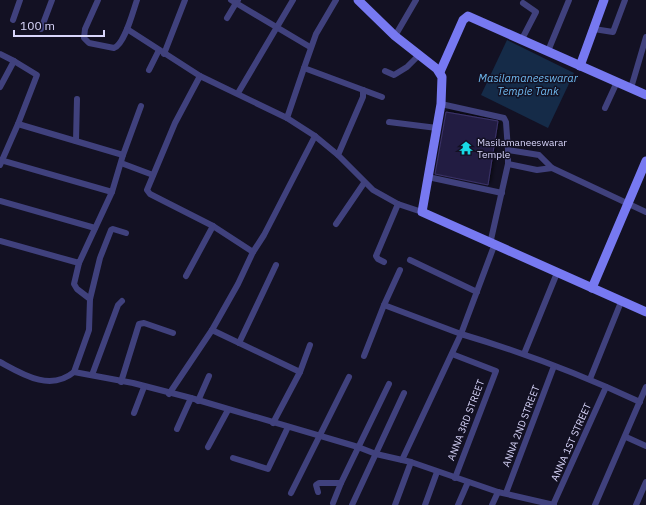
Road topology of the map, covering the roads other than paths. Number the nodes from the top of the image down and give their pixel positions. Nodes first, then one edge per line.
1 (20, 0) edge
2 (52, 0) edge
3 (96, 0) edge
4 (137, 0) edge
5 (184, 0) edge
6 (293, 0) edge
7 (336, 0) edge
8 (358, 0) edge
9 (416, 0) edge
10 (569, 0) edge
11 (604, 0) edge
12 (625, 0) edge
13 (235, 1) edge
14 (523, 3) dead end
15 (227, 18) dead end
16 (13, 20) dead end
17 (276, 27) junction
18 (41, 29) dead end
19 (594, 29) junction
20 (127, 30) junction
21 (395, 36) junction
22 (646, 37) edge
23 (522, 39) junction
24 (310, 47) junction
25 (548, 51) junction
26 (162, 52) junction
27 (0, 54) edge
28 (419, 55) junction
29 (14, 61) junction
30 (580, 66) junction
31 (304, 68) junction
32 (149, 70) dead end
33 (385, 71) dead end
34 (440, 72) junction
35 (200, 76) junction
36 (616, 82) junction
37 (0, 87) edge
38 (631, 88) junction
39 (363, 90) junction
40 (238, 93) junction
41 (382, 96) dead end
42 (646, 96) edge
43 (76, 99) dead end
44 (441, 104) junction
45 (142, 106) dead end
46 (604, 108) dead end
47 (287, 118) junction
48 (389, 122) dead end
49 (18, 124) junction
50 (437, 128) junction
51 (315, 136) junction
52 (76, 141) junction
53 (508, 150) junction
54 (123, 155) junction
55 (338, 155) junction
56 (646, 161) edge
57 (1, 162) edge
58 (121, 163) junction
59 (508, 164) junction
60 (552, 168) junction
61 (153, 175) junction
62 (428, 177) junction
63 (364, 183) junction
64 (112, 192) junction
65 (502, 193) junction
66 (0, 201) edge
67 (627, 203) junction
68 (398, 204) junction
69 (422, 212) junction
70 (646, 212) edge
71 (336, 224) dead end
72 (213, 226) junction
73 (95, 228) junction
74 (126, 233) dead end
75 (0, 241) edge
76 (492, 245) junction
77 (253, 252) junction
78 (410, 260) dead end
79 (384, 262) dead end
80 (79, 263) junction
81 (276, 265) dead end
82 (400, 270) dead end
83 (557, 273) junction
84 (186, 276) dead end
85 (592, 288) junction
86 (477, 292) junction
87 (90, 299) junction
88 (122, 301) dead end
89 (622, 302) junction
90 (384, 305) junction
91 (646, 312) edge
92 (212, 330) junction
93 (173, 333) dead end
94 (461, 334) junction
95 (239, 343) junction
96 (310, 345) dead end
97 (452, 354) junction
98 (524, 354) junction
99 (364, 356) dead end
100 (0, 362) edge
101 (554, 366) junction
102 (74, 372) junction
103 (300, 372) junction
104 (92, 375) junction
105 (209, 376) dead end
106 (348, 377) dead end
107 (590, 379) junction
108 (121, 382) junction
109 (389, 384) dead end
110 (606, 386) junction
111 (144, 387) junction
112 (646, 387) edge
113 (404, 393) dead end
114 (169, 394) junction
115 (191, 398) junction
116 (198, 401) junction
117 (640, 402) junction
118 (228, 410) junction
119 (134, 413) dead end
120 (273, 423) junction
121 (288, 427) junction
122 (177, 429) dead end
123 (320, 436) junction
124 (626, 437) junction
125 (646, 446) edge
126 (208, 447) dead end
127 (358, 447) junction
128 (376, 454) junction
129 (233, 458) dead end
130 (402, 460) junction
131 (411, 462) junction
132 (437, 472) junction
133 (455, 478) junction
134 (468, 482) junction
135 (646, 482) edge
136 (341, 483) junction
137 (318, 492) dead end
138 (498, 492) junction
139 (291, 493) dead end
140 (506, 493) junction
141 (333, 503) dead end
142 (352, 505) edge
143 (395, 505) edge
144 (425, 505) edge
145 (458, 505) edge
146 (492, 505) edge
147 (553, 505) edge
148 (595, 505) edge
149 (636, 505) edge

1 - 16 street
2 - 18 street
3 - 20 street
4 - 20 street
5 - 26 street
6 - 17 street
7 - 24 street
8 - 21 street
9 - 21 street
10 - 25 street
11 - 19 street
12 - 19 street
13 - 15 street
13 - 17 street
14 - 23 street
17 - 24 street
17 - 40 street
19 - 30 street
20 - 26 street
21 - 28 street
22 - 38 street
23 - 25 street
23 - 34 street
24 - 31 street
25 - 30 street
26 - 32 street
26 - 35 street
27 - 29 street
28 - 33 street
28 - 34 street
29 - 37 street
29 - 49 street
30 - 36 street
31 - 39 street
31 - 47 street
34 - 44 street
35 - 40 street
35 - 61 street
36 - 38 street
36 - 46 street
38 - 42 street
39 - 41 street
39 - 55 street
40 - 47 street
43 - 52 street
44 - 50 street
44 - 53 street
45 - 54 street
47 - 51 street
48 - 50 street
49 - 52 street
49 - 57 street
50 - 62 street
51 - 55 street
51 - 77 street
52 - 54 street
53 - 59 street
53 - 60 street
54 - 58 street
55 - 63 street
56 - 67 street
57 - 64 street
58 - 61 street
58 - 64 street
59 - 60 street
59 - 65 street
60 - 67 street
61 - 72 street
62 - 65 street
62 - 69 street
63 - 68 street
63 - 71 street
64 - 73 street
65 - 76 street
66 - 73 street
67 - 70 street
67 - 85 street
68 - 69 street
68 - 79 street
69 - 76 street
72 - 77 street
72 - 84 street
73 - 80 street
74 - 87 street
75 - 80 street
76 - 83 street
76 - 86 street
77 - 92 street
78 - 86 street
80 - 87 street
81 - 95 street
82 - 90 street
83 - 85 street
83 - 98 street
85 - 89 street
86 - 94 street
87 - 102 street
88 - 104 street
89 - 91 street
89 - 107 street
90 - 94 street
90 - 99 street
92 - 95 street
92 - 114 street
93 - 108 street
94 - 97 street
94 - 98 street
95 - 103 street
96 - 103 street
97 - 130 street
97 - 133 street, ANNA 3RD STREET
98 - 101 street
100 - 102 street
101 - 107 street
101 - 140 street, ANNA 2ND STREET
102 - 104 street
103 - 120 street
104 - 108 street
105 - 116 street
106 - 123 street
107 - 110 street
108 - 111 street
109 - 127 street
110 - 117 street
110 - 147 street, ANNA 1ST STREET
111 - 114 street
111 - 119 street
112 - 117 street
113 - 128 street
114 - 115 street
115 - 116 street
115 - 122 street
116 - 118 street
117 - 124 street
118 - 120 street
118 - 126 street
120 - 121 street
121 - 123 street
121 - 129 street
123 - 127 street
123 - 139 street
124 - 125 street
124 - 148 street
127 - 128 street
127 - 136 street
128 - 130 street
128 - 142 street
130 - 131 street
131 - 132 street
131 - 143 street
132 - 133 street
132 - 144 street
133 - 134 street
134 - 138 street
134 - 145 street
135 - 149 street
136 - 137 street
136 - 141 street
138 - 140 street
138 - 146 street
140 - 147 street

